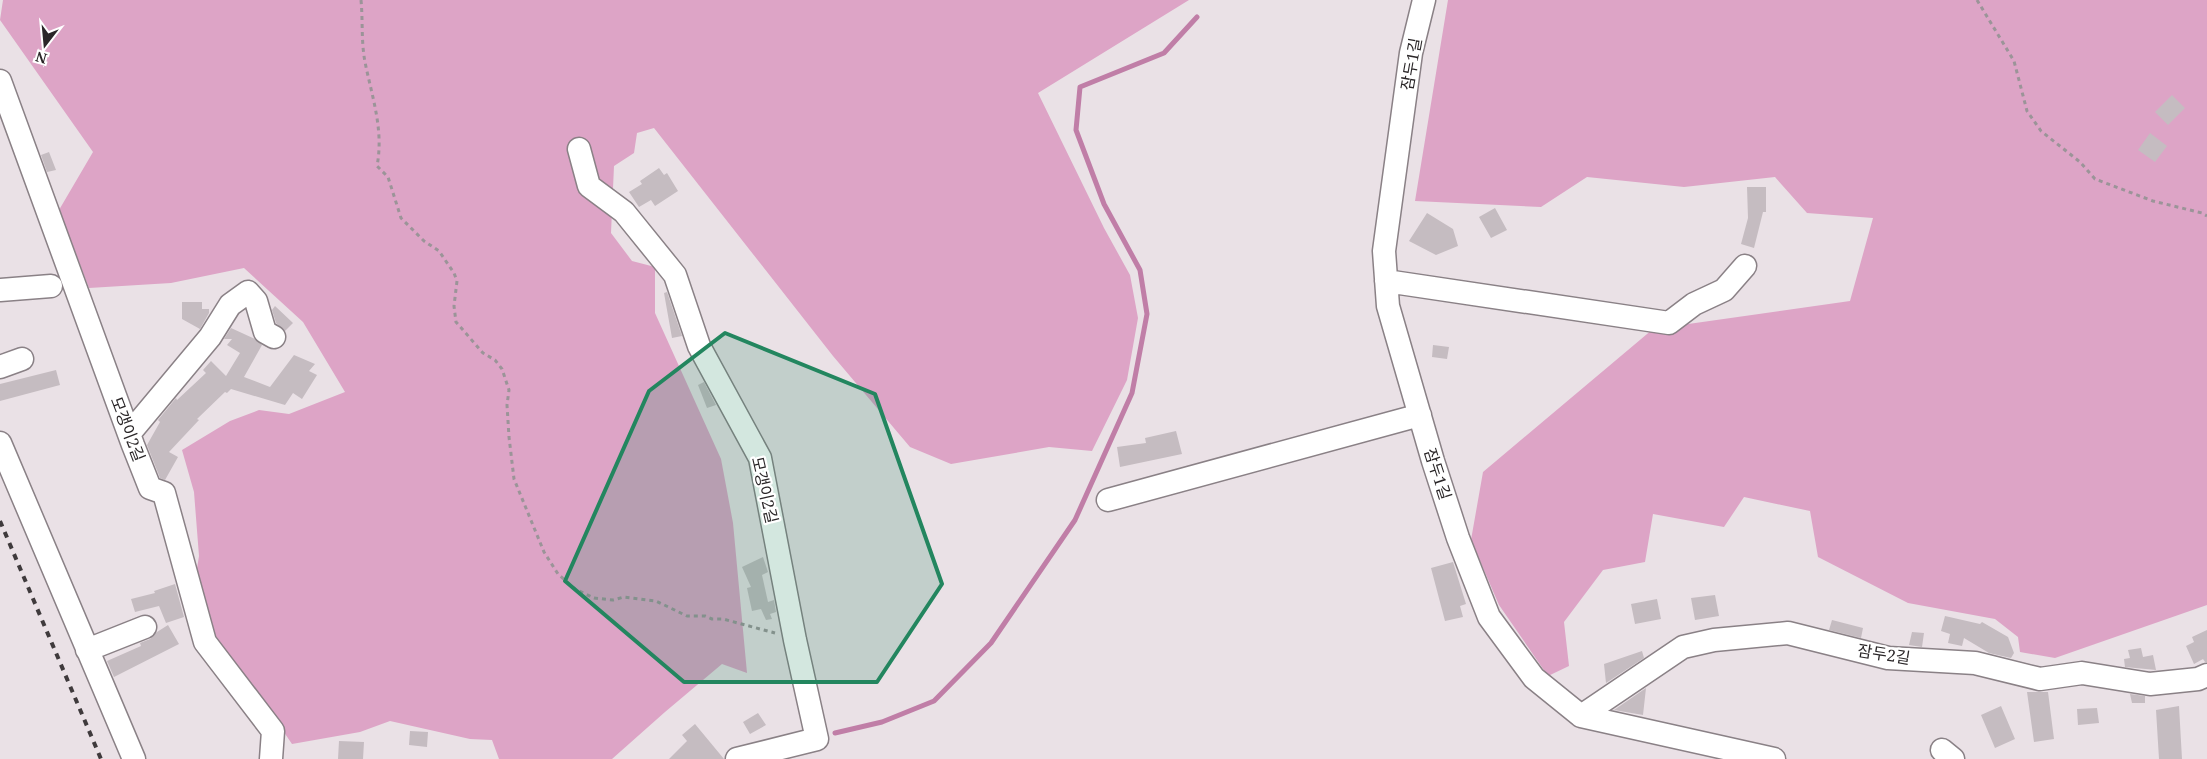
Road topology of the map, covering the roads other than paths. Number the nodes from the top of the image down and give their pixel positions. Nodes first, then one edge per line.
1 (1424, 0) edge
2 (0, 80) edge
3 (579, 149) dead end
4 (1745, 266) dead end
5 (1386, 281) junction
6 (52, 286) dead end
7 (0, 290) edge
8 (274, 337) dead end
9 (22, 359) dead end
10 (0, 366) edge
11 (1420, 415) junction
12 (129, 434) junction
13 (0, 443) edge
14 (1108, 500) dead end
15 (145, 627) dead end
16 (87, 650) junction
17 (2207, 675) edge
18 (1581, 716) junction
19 (134, 759) edge
20 (271, 759) edge
21 (737, 759) edge
22 (1774, 759) edge

1 - 5 street, 잠두1길
2 - 12 street, 모갱이2길
3 - 21 street, 모갱이2길
4 - 5 street
5 - 11 street, 잠두1길
6 - 7 street
8 - 12 street
9 - 10 street
11 - 14 street
11 - 18 street, 잠두1길
12 - 20 street, 모갱이2길
13 - 16 street
15 - 16 street
16 - 19 street
17 - 18 street, 잠두2길
18 - 22 street, 잠두1길

